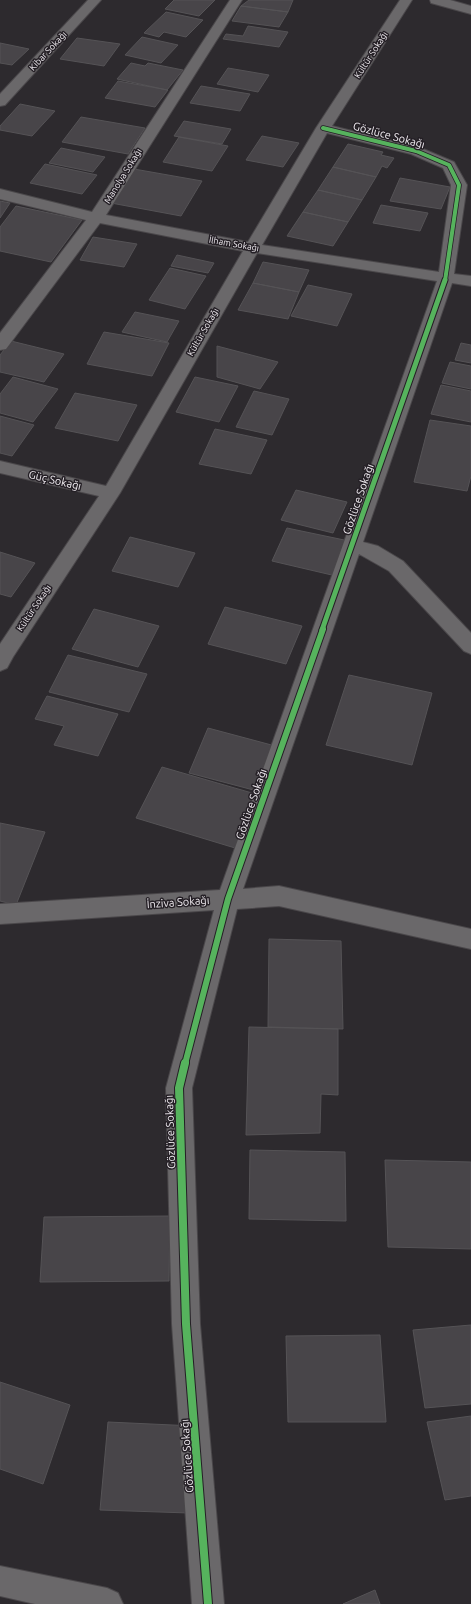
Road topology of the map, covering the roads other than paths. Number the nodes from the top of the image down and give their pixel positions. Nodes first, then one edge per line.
1 (95, 0) edge
2 (236, 0) edge
3 (406, 0) edge
4 (436, 0) edge
5 (471, 10) edge
6 (0, 102) edge
7 (323, 128) junction
8 (0, 194) edge
9 (96, 218) junction
10 (252, 248) junction
11 (446, 278) junction
12 (471, 281) edge
13 (0, 345) edge
14 (0, 467) edge
15 (111, 493) junction
16 (352, 545) junction
17 (471, 646) edge
18 (0, 663) edge
19 (228, 899) junction
20 (0, 914) edge
21 (471, 939) edge
22 (0, 1581) edge
23 (107, 1604) edge
24 (208, 1604) edge

1 - 6 street, Kibar Sokağı
2 - 9 street, Manolya Sokağı
3 - 7 street, Kültür Sokağı
4 - 5 street
7 - 10 street, Kültür Sokağı
7 - 11 street, Gözlüce Sokağı
8 - 9 street, İlham Sokağı
9 - 10 street, İlham Sokağı
9 - 13 street, Manolya Sokağı
10 - 11 street, İlham Sokağı
10 - 15 street, Kültür Sokağı
11 - 12 street, İlham Sokağı
11 - 16 street, Gözlüce Sokağı
14 - 15 street, Güç Sokağı
15 - 18 street, Kültür Sokağı
16 - 17 street
16 - 19 street, Gözlüce Sokağı
19 - 20 street, İnziva Sokağı
19 - 21 street, İnziva Sokağı
19 - 24 street, Gözlüce Sokağı
22 - 23 street

